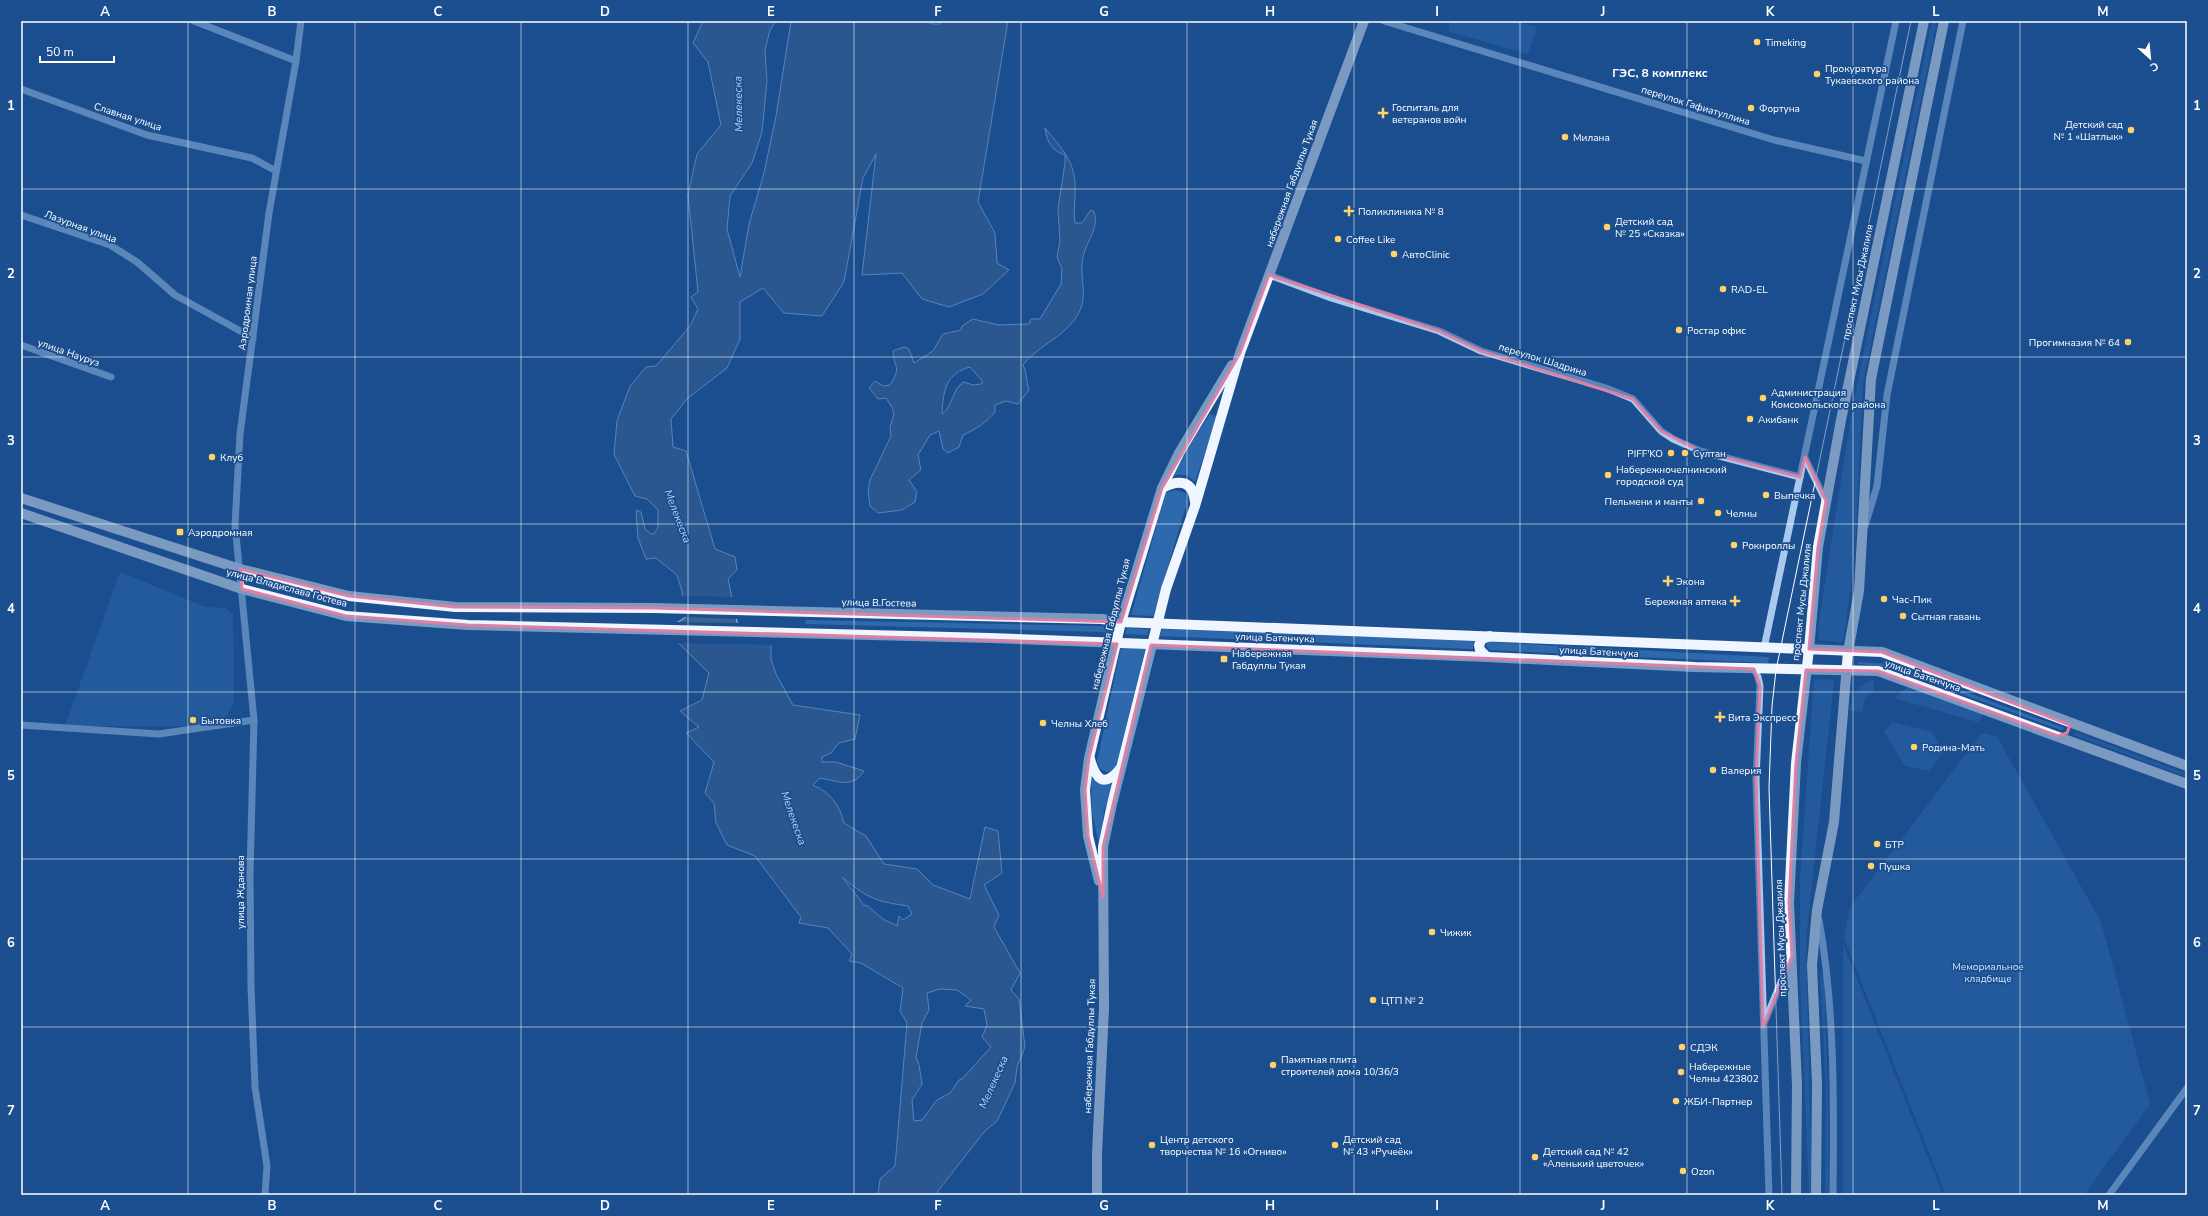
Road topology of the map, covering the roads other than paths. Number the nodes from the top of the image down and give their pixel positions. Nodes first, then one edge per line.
1 (194, 21) edge
2 (301, 21) edge
3 (1364, 21) edge
4 (1384, 21) edge
5 (1896, 21) edge
6 (1924, 21) edge
7 (1944, 21) edge
8 (1963, 21) edge
9 (296, 61) junction
10 (21, 89) edge
11 (1866, 162) junction
12 (276, 171) junction
13 (21, 215) edge
14 (1269, 275) junction
15 (253, 338) junction
16 (21, 345) edge
17 (1240, 353) junction
18 (111, 377) dead end
19 (1805, 458) junction
20 (1800, 477) junction
21 (1162, 488) junction
22 (21, 498) edge
23 (1826, 501) junction
24 (1195, 506) junction
25 (21, 513) edge
26 (1863, 532) junction
27 (240, 569) junction
28 (242, 589) junction
29 (654, 608) joint
30 (1102, 619) joint
31 (1121, 622) junction
32 (1156, 622) junction
33 (1490, 636) junction
34 (990, 638) joint
35 (1116, 644) junction
36 (1151, 645) junction
37 (1764, 648) junction
38 (1809, 649) junction
39 (1848, 652) junction
40 (1487, 657) junction
41 (1754, 669) junction
42 (1806, 670) junction
43 (1846, 671) junction
44 (254, 720) junction
45 (2065, 720) junction
46 (21, 725) edge
47 (2058, 736) junction
48 (1089, 758) junction
49 (2187, 766) edge
50 (1121, 768) junction
51 (2187, 784) edge
52 (1103, 897) junction
53 (1817, 910) junction
54 (1792, 956) junction
55 (1763, 1027) junction
56 (2187, 1088) edge
57 (265, 1195) edge
58 (1096, 1195) edge
59 (1768, 1195) edge
60 (1796, 1195) edge
61 (1816, 1195) edge
62 (1832, 1195) edge
63 (2109, 1195) edge

1 - 9 street
2 - 9 street, Аэродромная улица
3 - 14 main road, набережная Габдуллы Тукая
4 - 11 street, переулок Гафиатуллина
5 - 11 street
6 - 23 main road, проспект Мусы Джалиля
7 - 26 main road
8 - 26 street
9 - 12 street, Аэродромная улица
10 - 12 street, Славная улица
11 - 19 street
12 - 15 street, Аэродромная улица
13 - 15 street, Лазурная улица
14 - 17 main road, набережная Габдуллы Тукая
14 - 20 street, переулок Шадрина
15 - 27 street, Аэродромная улица
16 - 18 street, улица Науруз
17 - 21 main road, набережная Габдуллы Тукая
17 - 24 main road, набережная Габдуллы Тукая
19 - 20 street
19 - 23 street
20 - 37 street
21 - 24 main road
21 - 31 main road, набережная Габдуллы Тукая
22 - 27 main road, улица Владислава Гостева
23 - 38 main road, проспект Мусы Джалиля
24 - 32 main road, набережная Габдуллы Тукая
25 - 28 main road, улица Владислава Гостева
26 - 39 main road
27 - 28 street, Аэродромная улица
27 - 29 main road, улица Владислава Гостева
28 - 34 main road, улица Владислава Гостева
28 - 44 street, улица Жданова
29 - 30 main road, улица В.Гостева
30 - 31 main road, улица Батенчука
31 - 32 main road, улица Батенчука
31 - 35 main road, набережная Габдуллы Тукая
32 - 33 main road, улица Батенчука
32 - 36 main road, набережная Габдуллы Тукая
33 - 37 main road, улица Батенчука
33 - 40 main road
34 - 35 main road, улица Батенчука
35 - 36 main road, улица Батенчука
35 - 48 main road, набережная Габдуллы Тукая
36 - 40 main road, улица Батенчука
36 - 50 main road, набережная Габдуллы Тукая
37 - 38 main road, улица Батенчука
38 - 39 main road, улица Батенчука
38 - 42 main road, проспект Мусы Джалиля
39 - 43 main road
39 - 45 main road, улица Батенчука
40 - 41 main road, улица Батенчука
41 - 42 main road, улица Батенчука
41 - 55 street
42 - 43 main road, улица Батенчука
42 - 54 main road, проспект Мусы Джалиля
43 - 47 main road, улица Батенчука
43 - 53 main road
44 - 46 street
44 - 57 street, улица Жданова
45 - 47 main road
45 - 49 main road, улица Батенчука
47 - 51 main road, улица Батенчука
48 - 50 main road
48 - 52 main road, набережная Габдуллы Тукая
50 - 52 main road, набережная Габдуллы Тукая
52 - 58 main road, набережная Габдуллы Тукая
53 - 61 main road
53 - 62 street
54 - 55 street
54 - 60 main road, проспект Мусы Джалиля
55 - 59 street
56 - 63 street

